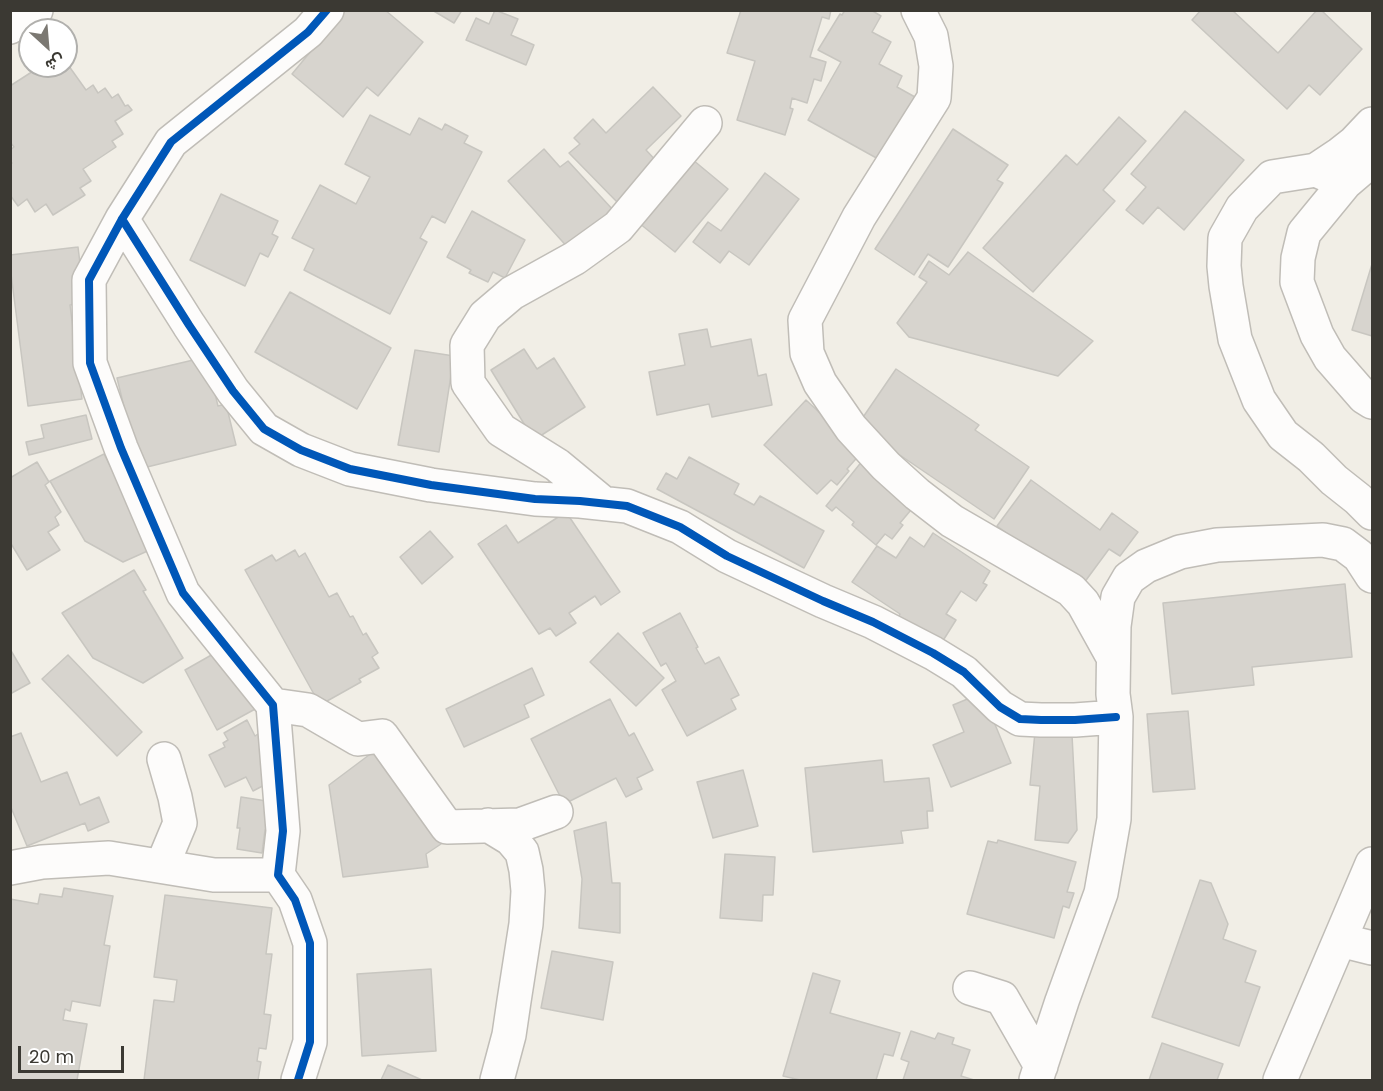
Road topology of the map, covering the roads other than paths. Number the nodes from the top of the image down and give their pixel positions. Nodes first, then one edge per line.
1 (36, 10) edge
2 (327, 10) edge
3 (918, 10) edge
4 (10, 27) edge
5 (705, 123) dead end
6 (1372, 124) edge
7 (1372, 160) edge
8 (1316, 170) junction
9 (1345, 183) junction
10 (122, 219) junction
11 (1372, 402) edge
12 (603, 503) junction
13 (1372, 513) edge
14 (1372, 576) edge
15 (1113, 657) junction
16 (273, 705) junction
17 (1116, 717) junction
18 (164, 759) dead end
19 (556, 813) dead end
20 (488, 825) junction
21 (1372, 864) edge
22 (162, 866) junction
23 (10, 868) edge
24 (278, 875) junction
25 (1340, 940) junction
26 (1372, 948) edge
27 (970, 988) dead end
28 (1038, 1073) edge
29 (298, 1080) edge
30 (498, 1080) edge
31 (1280, 1080) edge

1 - 4 street
2 - 10 street
3 - 15 street
5 - 12 street
6 - 8 street
7 - 9 street
8 - 9 street
8 - 13 street
9 - 11 street
10 - 12 street
10 - 16 street
12 - 17 street
14 - 15 street
15 - 17 street
16 - 20 street
16 - 24 street
17 - 28 street
18 - 22 street
19 - 20 street
20 - 30 street
21 - 25 street
22 - 23 street
22 - 24 street
24 - 29 street
25 - 26 street
25 - 31 street
27 - 28 street

